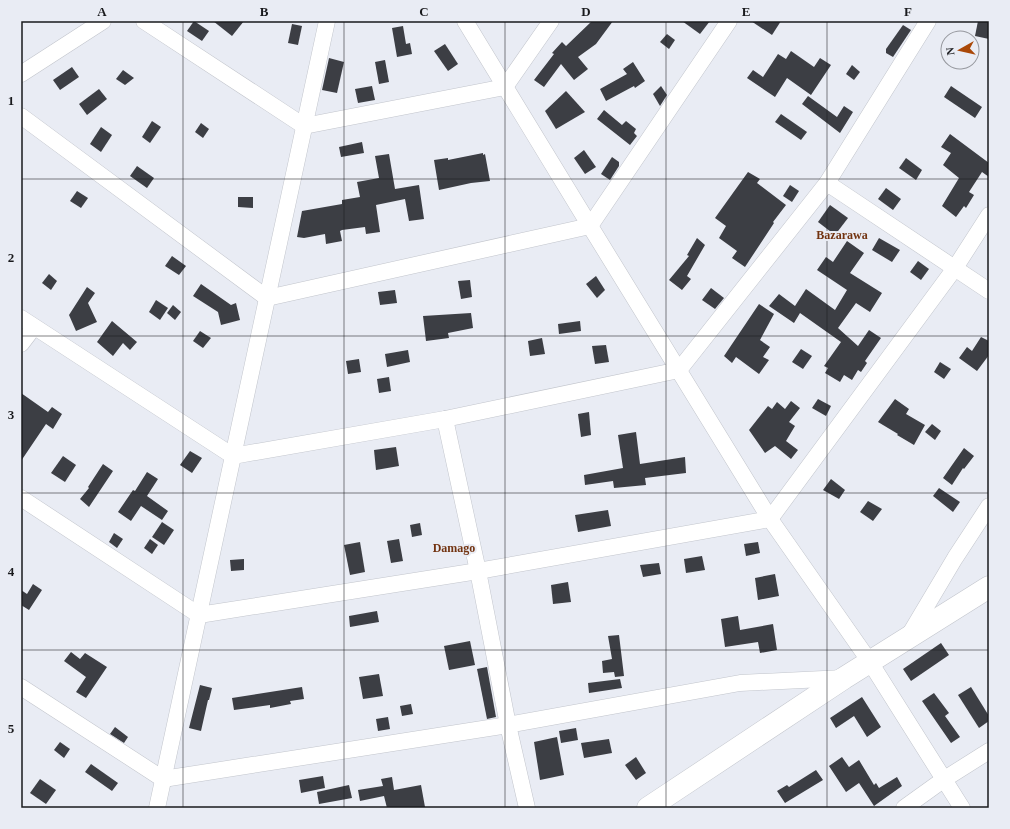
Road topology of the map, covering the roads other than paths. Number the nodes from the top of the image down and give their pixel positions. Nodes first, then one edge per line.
1 (103, 21) edge
2 (144, 21) edge
3 (327, 21) edge
4 (465, 21) edge
5 (551, 21) edge
6 (728, 21) edge
7 (928, 21) edge
8 (21, 74) edge
9 (505, 86) junction
10 (21, 116) edge
11 (304, 126) junction
12 (828, 183) junction
13 (989, 215) edge
14 (590, 226) junction
15 (955, 268) junction
16 (989, 291) edge
17 (267, 298) junction
18 (28, 322) edge
19 (21, 344) edge
20 (679, 370) junction
21 (445, 419) junction
22 (233, 456) junction
23 (21, 498) edge
24 (989, 506) edge
25 (770, 519) junction
26 (478, 571) junction
27 (989, 587) edge
28 (199, 614) junction
29 (907, 638) junction
30 (870, 662) junction
31 (844, 678) junction
32 (21, 687) edge
33 (508, 725) junction
34 (989, 751) edge
35 (163, 779) junction
36 (943, 780) junction
37 (157, 808) edge
38 (527, 808) edge
39 (648, 808) edge
40 (904, 808) edge
41 (962, 808) edge

1 - 8 street
2 - 11 street
3 - 11 street
4 - 9 street
5 - 9 street
6 - 14 street
7 - 12 street
9 - 11 street
9 - 14 street
10 - 17 street
11 - 17 street
12 - 15 street
12 - 20 street
13 - 15 street
14 - 17 street
14 - 20 street
15 - 16 street
15 - 25 street
17 - 22 street
18 - 19 street
18 - 22 street
20 - 21 street
20 - 25 street
21 - 22 street
21 - 26 street
22 - 28 street
23 - 28 street
24 - 29 street
25 - 26 street
25 - 30 street
26 - 28 street
26 - 33 street
27 - 29 main road
28 - 35 street
29 - 30 main road
30 - 31 main road
30 - 36 street
31 - 33 street
31 - 39 main road
32 - 35 street
33 - 35 street
33 - 38 street
34 - 36 street
35 - 37 street
36 - 40 street
36 - 41 street

